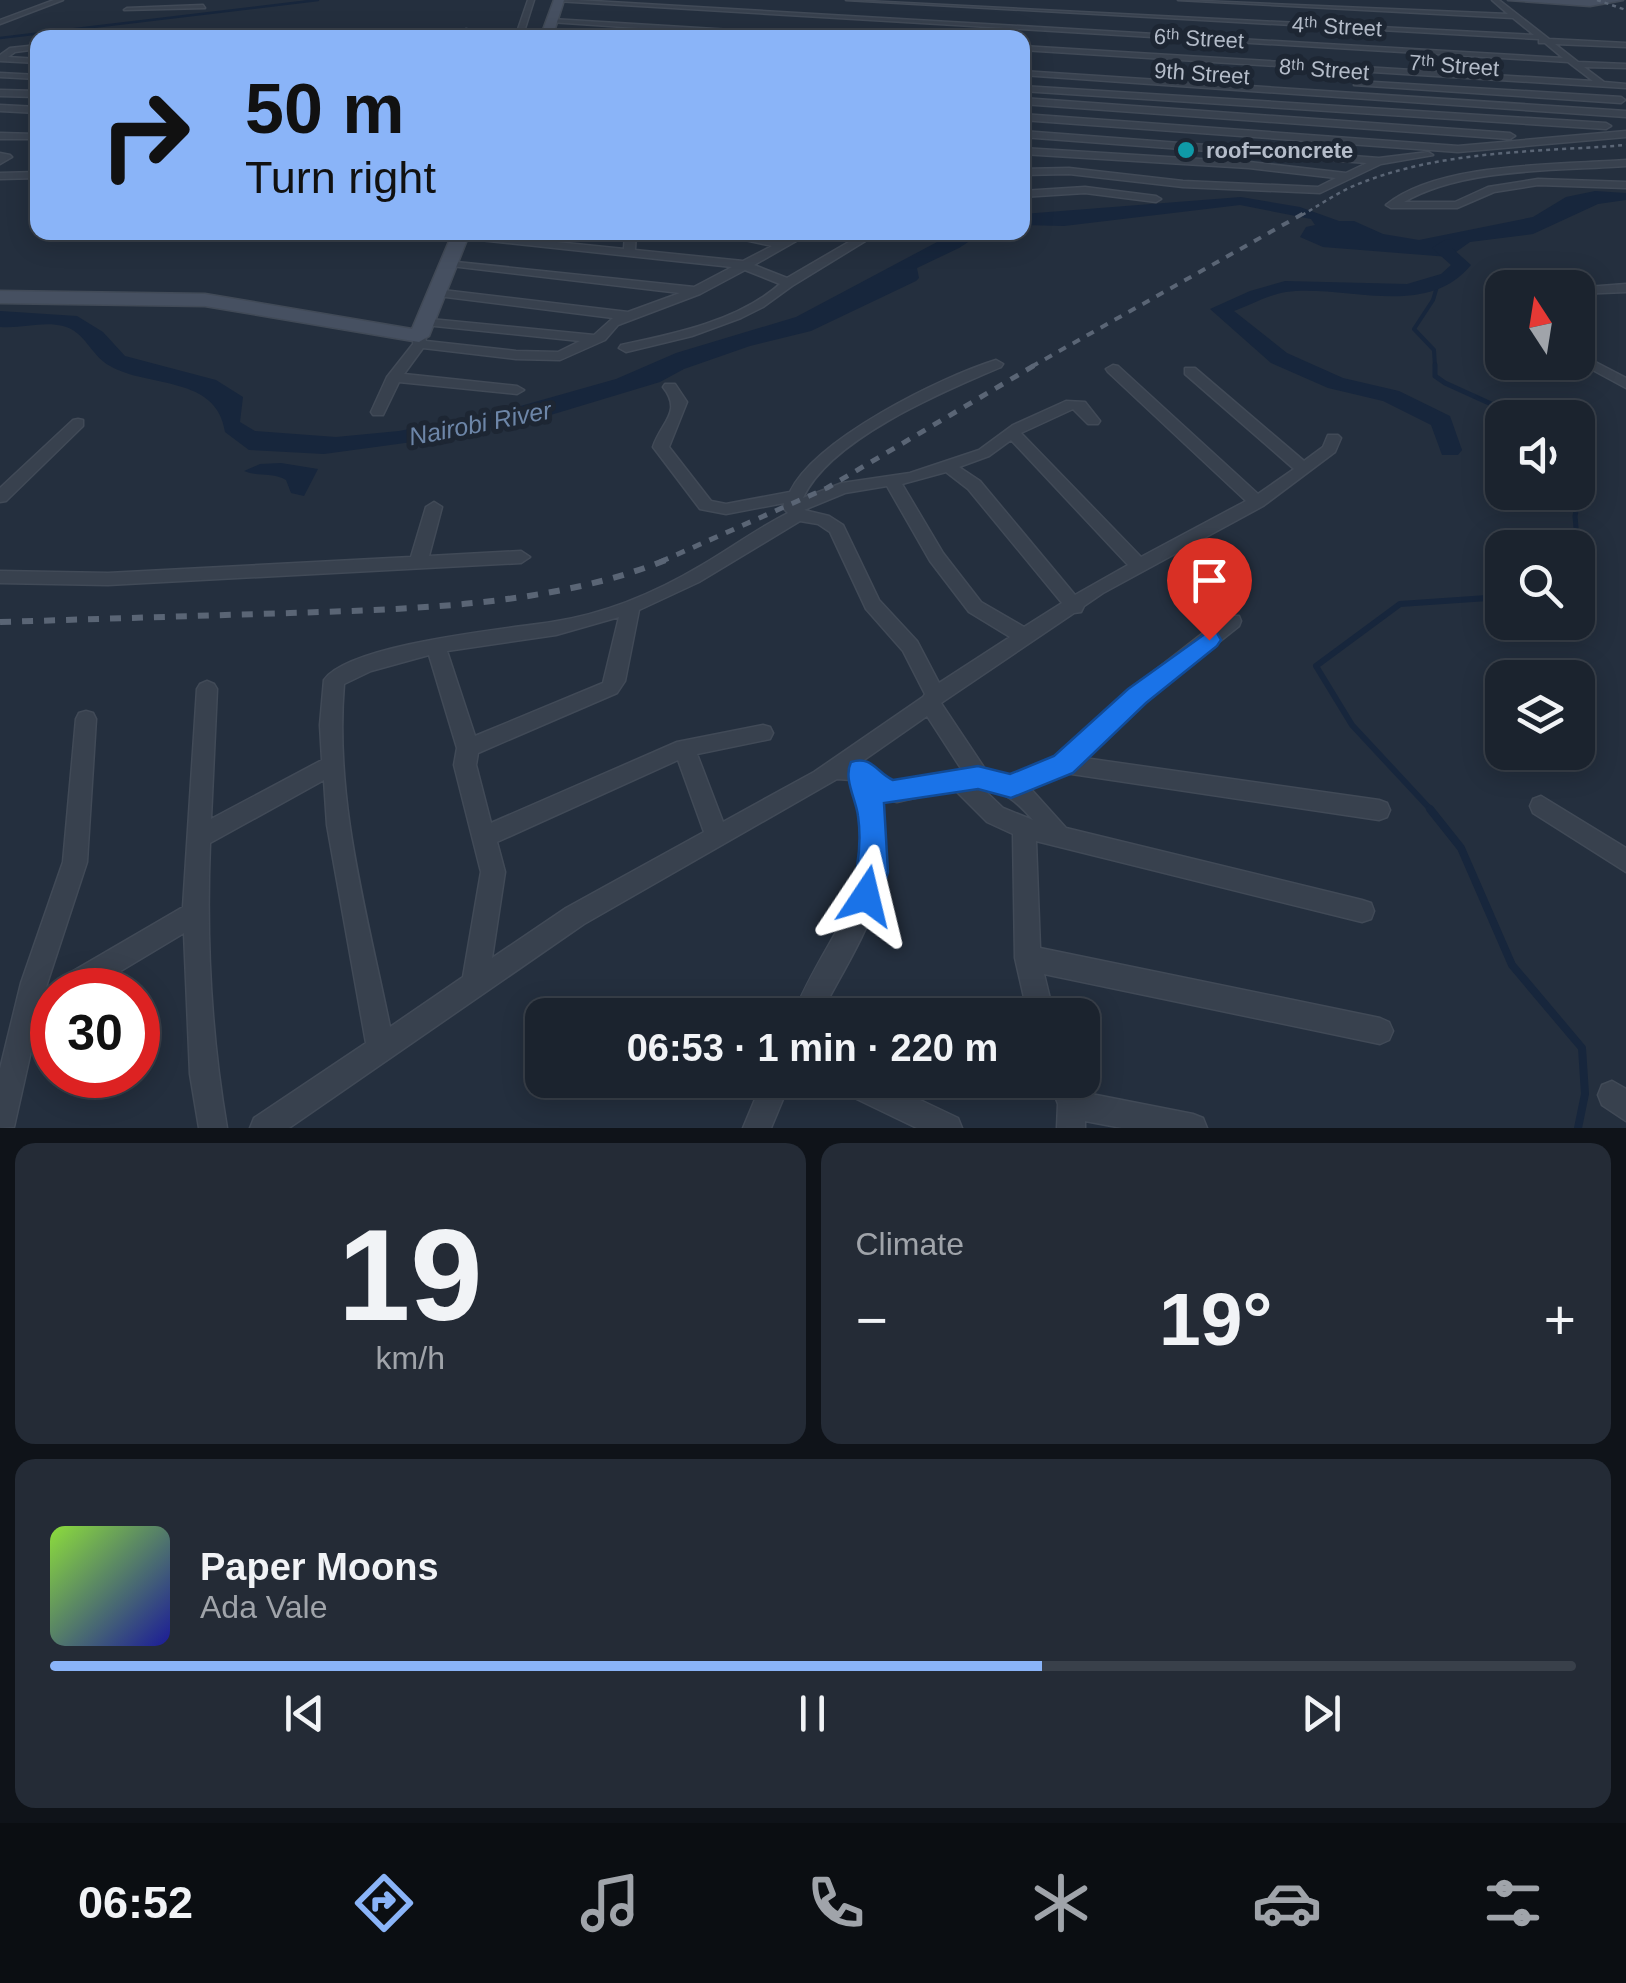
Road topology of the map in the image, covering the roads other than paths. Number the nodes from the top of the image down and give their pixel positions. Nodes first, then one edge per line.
1 (32, 0) edge
2 (210, 0) edge
3 (531, 0) edge
4 (686, 0) edge
5 (848, 0) edge
6 (1181, 0) edge
7 (1361, 0) edge
8 (1495, 0) edge
9 (1610, 0) edge
10 (58, 1) edge
11 (1556, 1) edge
12 (1509, 4) edge
13 (878, 6) edge
14 (0, 8) edge
15 (30, 10) junction
16 (127, 10) dead end
17 (1018, 10) edge
18 (767, 13) junction
19 (797, 15) junction
20 (1516, 16) junction
21 (553, 17) edge
22 (3, 20) edge
23 (787, 24) junction
24 (1526, 27) junction
25 (693, 29) joint
26 (521, 30) edge
27 (607, 30) edge
28 (708, 30) edge
29 (886, 30) edge
30 (1598, 32) dead end
31 (1285, 33) junction
32 (1030, 39) edge
33 (1539, 39) junction
34 (1290, 43) junction
35 (1626, 45) edge
36 (30, 48) edge
37 (1030, 49) edge
38 (1554, 50) junction
39 (1626, 54) edge
40 (1297, 55) junction
41 (0, 57) edge
42 (30, 59) edge
43 (1568, 62) junction
44 (1084, 65) dead end
45 (1626, 66) edge
46 (1030, 74) edge
47 (1590, 75) junction
48 (0, 76) edge
49 (30, 77) edge
50 (1083, 77) junction
51 (1314, 81) dead end
52 (1345, 82) dead end
53 (1626, 82) edge
54 (1602, 85) junction
55 (1193, 86) junction
56 (1030, 89) edge
57 (1268, 90) junction
58 (0, 93) edge
59 (30, 94) edge
60 (1350, 97) junction
61 (1196, 100) junction
62 (1030, 102) edge
63 (1624, 102) edge
64 (0, 108) edge
65 (1341, 109) junction
66 (30, 110) edge
67 (1626, 114) edge
68 (1030, 117) edge
69 (1180, 129) junction
70 (1626, 131) edge
71 (1030, 134) edge
72 (0, 136) edge
73 (30, 138) edge
74 (1566, 139) junction
75 (1185, 144) junction
76 (1458, 150) junction
77 (1030, 152) edge
78 (1379, 161) junction
79 (1626, 164) edge
80 (1030, 172) edge
81 (30, 175) edge
82 (0, 176) edge
83 (1345, 176) junction
84 (1626, 185) edge
85 (1030, 193) edge
86 (1156, 199) dead end
87 (460, 240) edge
88 (521, 240) edge
89 (630, 240) edge
90 (757, 240) edge
91 (792, 240) edge
92 (861, 240) edge
93 (784, 245) junction
94 (629, 251) junction
95 (450, 263) junction
96 (743, 265) junction
97 (788, 282) junction
98 (1626, 288) edge
99 (1595, 289) edge
100 (696, 291) junction
101 (438, 292) junction
102 (0, 297) edge
103 (631, 316) junction
104 (609, 324) junction
105 (422, 334) junction
106 (596, 339) junction
107 (996, 364) dead end
108 (1595, 367) edge
109 (1114, 369) dead end
110 (1190, 371) dead end
111 (394, 376) junction
112 (1626, 384) edge
113 (670, 387) dead end
114 (517, 390) dead end
115 (378, 412) dead end
116 (1093, 421) dead end
117 (78, 424) dead end
118 (1014, 434) junction
119 (1333, 438) dead end
120 (947, 465) junction
121 (1304, 469) junction
122 (892, 481) junction
123 (0, 497) edge
124 (1257, 502) junction
125 (434, 507) dead end
126 (794, 507) junction
127 (521, 557) dead end
128 (418, 563) junction
129 (1138, 565) junction
130 (0, 578) edge
131 (632, 606) junction
132 (1074, 607) junction
133 (1232, 621) dead end
134 (1024, 636) junction
135 (437, 649) junction
136 (207, 689) dead end
137 (933, 699) junction
138 (86, 719) dead end
139 (763, 733) dead end
140 (468, 748) junction
141 (684, 748) junction
142 (333, 764) junction
143 (1064, 764) junction
144 (834, 770) junction
145 (861, 771) junction
146 (968, 778) junction
147 (1011, 786) junction
148 (1541, 806) dead end
149 (1379, 810) dead end
150 (1024, 828) junction
151 (717, 836) junction
152 (200, 837) junction
153 (484, 837) junction
154 (1061, 839) junction
155 (1626, 861) edge
156 (1362, 911) dead end
157 (195, 913) junction
158 (1028, 958) junction
159 (39, 968) edge
160 (102, 968) edge
161 (475, 982) junction
162 (815, 998) edge
163 (1037, 998) edge
164 (1380, 1031) dead end
165 (30, 1037) edge
166 (380, 1046) junction
167 (770, 1098) edge
168 (886, 1098) edge
169 (1069, 1104) edge
170 (0, 1127) edge
171 (213, 1128) edge
172 (264, 1128) edge
173 (758, 1128) edge
174 (948, 1128) edge
175 (1193, 1128) edge

1 - 10 street
2 - 16 street
3 - 26 street
4 - 18 street
5 - 13 street
6 - 20 street
7 - 12 street
8 - 12 street
9 - 11 street
10 - 15 street
11 - 12 street
12 - 20 street
13 - 17 street
13 - 18 street
14 - 15 street
15 - 22 street
17 - 19 street
17 - 24 street
17 - 31 street
17 - 33 street, 4ᵗʰ Street
17 - 34 street, 6ᵗʰ Street
18 - 19 street
18 - 21 street
18 - 21 street
18 - 23 street, 7ᵗʰ Street
19 - 23 street
20 - 24 street
21 - 25 street
21 - 27 street
23 - 29 street, 7ᵗʰ Street
24 - 30 street
24 - 33 street
25 - 28 street
31 - 34 street
31 - 38 street
32 - 40 street, 7ᵗʰ Street
33 - 35 street, 4ᵗʰ Street
33 - 38 street
34 - 40 street
34 - 43 street, 6ᵗʰ Street
36 - 41 street
37 - 54 street, 8ᵗʰ Street
38 - 39 street
38 - 43 street
40 - 47 street, 7ᵗʰ Street
41 - 42 street
43 - 45 street, 6ᵗʰ Street
43 - 47 street
44 - 50 street
46 - 50 street
47 - 53 street, 7ᵗʰ Street
47 - 54 street
48 - 49 street
50 - 55 street
51 - 57 street, 9th Street
52 - 63 street
53 - 54 street, 8ᵗʰ Street
54 - 63 street
55 - 57 street
55 - 61 street
56 - 61 street
57 - 60 street
58 - 59 street
60 - 65 street
60 - 67 street
61 - 65 street
62 - 74 street
64 - 66 street
65 - 70 street
68 - 69 street
69 - 75 street
69 - 76 street
70 - 74 street
71 - 75 street
72 - 73 street
74 - 76 street
75 - 78 street
76 - 78 street
77 - 83 street
78 - 83 street
79 - 84 street
80 - 83 street
81 - 82 street
85 - 86 street
87 - 95 street
88 - 94 street
89 - 94 street
90 - 93 street
91 - 93 street
92 - 97 street
93 - 96 street
94 - 96 street
95 - 100 street
95 - 101 street
96 - 97 street
96 - 100 street
97 - 104 street
98 - 99 street
100 - 103 street
101 - 103 street
101 - 105 street
102 - 105 street
103 - 104 street
104 - 106 street
105 - 106 street
105 - 106 street
105 - 111 street
107 - 126 street
108 - 112 street
109 - 124 street
110 - 121 street
111 - 114 street
111 - 115 street
113 - 126 street
116 - 118 street
117 - 123 street
118 - 120 street
118 - 129 street
119 - 121 street
120 - 122 street
120 - 132 street
121 - 124 street
122 - 126 street
122 - 134 street
124 - 129 street
125 - 128 street
126 - 131 street
126 - 137 street
127 - 128 street
128 - 130 street
129 - 132 street
131 - 135 street
131 - 140 street
132 - 134 street
133 - 143 street
134 - 137 street
135 - 140 street
135 - 142 street
136 - 152 street
137 - 144 street
137 - 146 street
138 - 159 street
139 - 141 street
140 - 153 street
141 - 151 street
141 - 153 street
142 - 152 street
142 - 166 street
143 - 147 street
143 - 149 street
144 - 145 street
144 - 151 street
145 - 146 street
145 - 162 street
146 - 147 street
146 - 150 street
147 - 154 street
148 - 155 street
150 - 154 street
150 - 158 street
151 - 161 street
152 - 157 street
153 - 161 street
154 - 156 street
157 - 160 street
157 - 171 street
158 - 163 street
158 - 164 street
161 - 166 street
165 - 170 street
166 - 172 street
167 - 173 street
168 - 174 street
169 - 175 street

